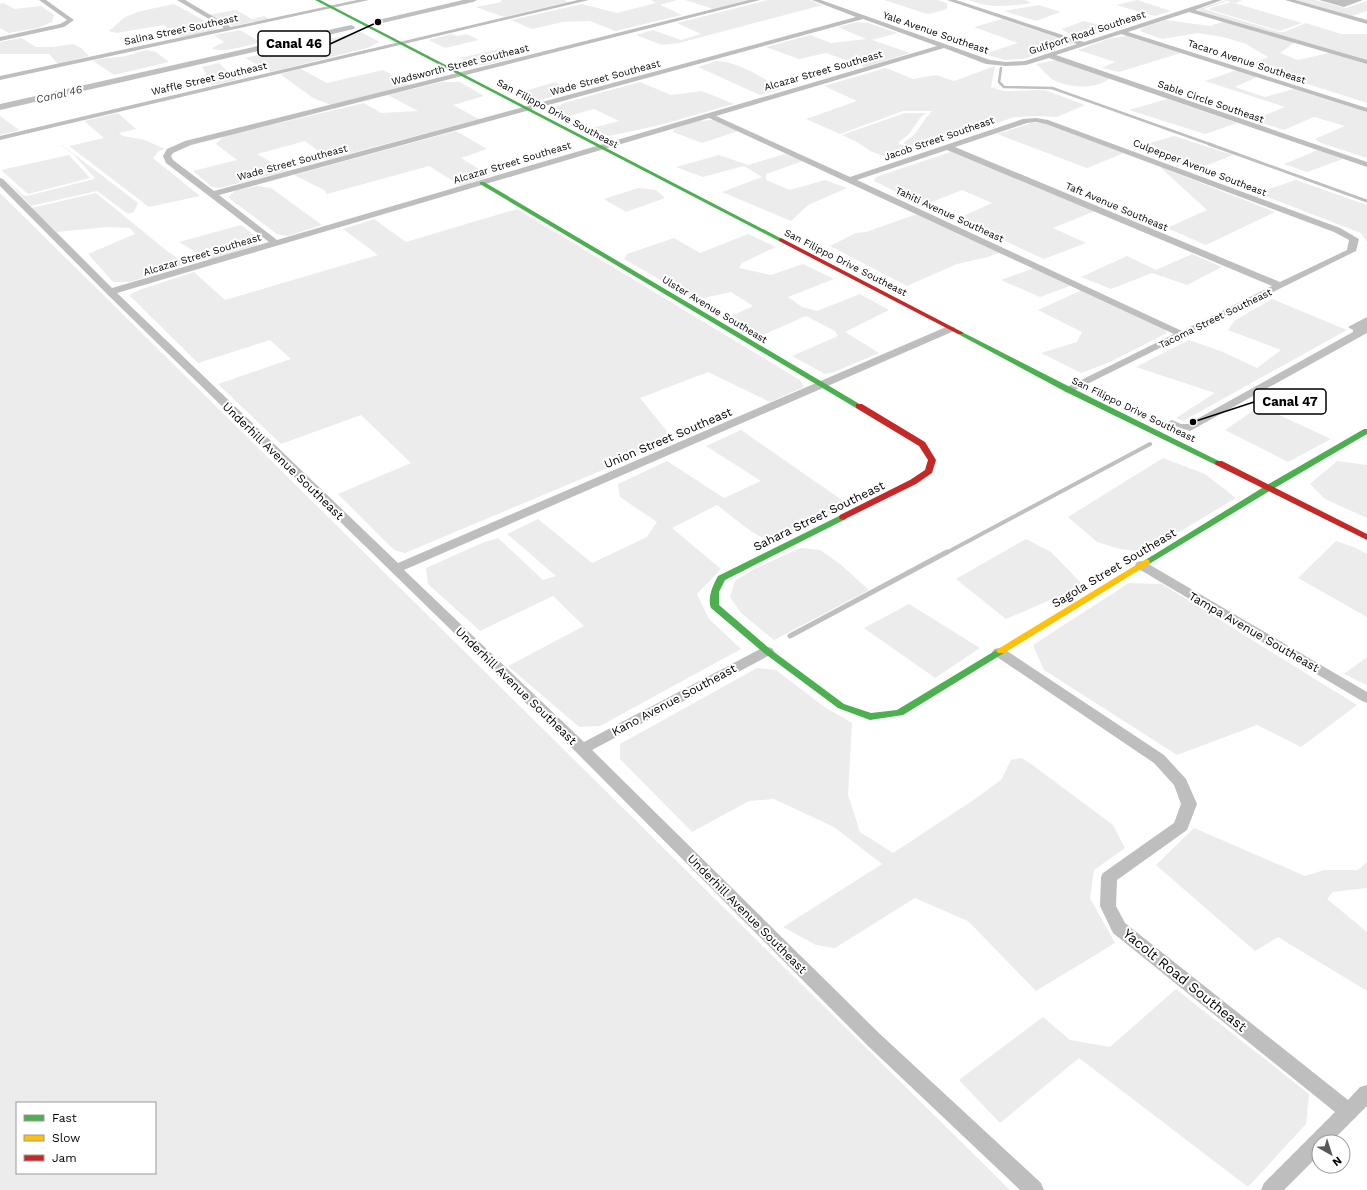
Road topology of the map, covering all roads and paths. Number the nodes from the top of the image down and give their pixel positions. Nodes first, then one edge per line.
1 (42, 0) edge
2 (180, 0) edge
3 (317, 0) edge
4 (366, 0) edge
5 (586, 0) edge
6 (757, 0) edge
7 (815, 0) edge
8 (950, 0) edge
9 (1219, 0) edge
10 (1288, 0) edge
11 (332, 8) junction
12 (1189, 10) junction
13 (864, 17) junction
14 (1367, 22) edge
15 (230, 29) junction
16 (1121, 32) junction
17 (0, 39) edge
18 (401, 44) junction
19 (1084, 44) junction
20 (944, 46) junction
21 (1048, 55) junction
22 (1367, 62) edge
23 (1006, 64) joint
24 (461, 74) junction
25 (0, 78) edge
26 (527, 109) junction
27 (1367, 110) edge
28 (709, 115) junction
29 (1036, 120) joint
30 (0, 138) edge
31 (600, 147) junction
32 (947, 147) junction
33 (1367, 165) edge
34 (850, 180) junction
35 (0, 181) edge
36 (482, 183) junction
37 (213, 194) junction
38 (1354, 239) joint
39 (276, 243) junction
40 (1280, 286) junction
41 (110, 292) junction
42 (950, 328) junction
43 (1181, 334) junction
44 (822, 385) junction
45 (1069, 390) junction
46 (1367, 431) edge
47 (932, 460) joint
48 (1270, 487) junction
49 (1367, 537) edge
50 (1141, 565) junction
51 (395, 569) junction
52 (767, 651) junction
53 (999, 652) junction
54 (1367, 698) edge
55 (582, 749) junction
56 (1367, 1093) edge
57 (1348, 1111) junction
58 (1034, 1190) edge
59 (1271, 1190) edge

1 - 17 street
2 - 15 street
3 - 11 street, San Filippo Drive Southeast
4 - 11 street, Salina Street Southeast
5 - 18 street, Waffle Street Southeast
6 - 24 street, Wadsworth Street Southeast
7 - 13 street, Yale Avenue Southeast
8 - 19 street
9 - 12 street, Gulfport Road Southeast
10 - 14 street
11 - 15 street, Salina Street Southeast
11 - 18 street, San Filippo Drive Southeast
12 - 16 street, Gulfport Road Southeast
12 - 22 street
13 - 20 street, Yale Avenue Southeast
13 - 26 street, Wade Street Southeast
15 - 25 street, Salina Street Southeast
16 - 19 street, Gulfport Road Southeast
16 - 27 street, Tacaro Avenue Southeast
18 - 24 street, San Filippo Drive Southeast
18 - 30 street, Waffle Street Southeast
19 - 21 street, Gulfport Road Southeast
20 - 23 street, Yale Avenue Southeast
20 - 28 street, Alcazar Street Southeast
21 - 23 street, Gulfport Road Southeast
21 - 33 street, Sable Circle Southeast
24 - 26 street, San Filippo Drive Southeast
24 - 37 street, Wadsworth Street Southeast
26 - 31 street, San Filippo Drive Southeast
26 - 37 street, Wade Street Southeast
28 - 31 street, Alcazar Street Southeast
28 - 34 street, Tahiti Avenue Southeast
29 - 32 street, Jacob Street Southeast
29 - 38 street, Culpepper Avenue Southeast
31 - 36 street, Alcazar Street Southeast
31 - 42 street, San Filippo Drive Southeast
32 - 34 street, Jacob Street Southeast
32 - 40 street, Taft Avenue Southeast
34 - 43 street, Tahiti Avenue Southeast
35 - 41 street, Underhill Avenue Southeast
36 - 39 street, Alcazar Street Southeast
36 - 44 street, Ulster Avenue Southeast
37 - 39 street
38 - 40 street, Tacoma Street Southeast
39 - 41 street, Alcazar Street Southeast
40 - 43 street, Tacoma Street Southeast
41 - 51 street, Underhill Avenue Southeast
42 - 44 street, Union Street Southeast
42 - 45 street, San Filippo Drive Southeast
43 - 45 street, Tacoma Street Southeast
44 - 47 street, Ulster Avenue Southeast
44 - 51 street, Union Street Southeast
45 - 48 street, San Filippo Drive Southeast
46 - 48 street, Sagola Street Southeast
47 - 52 street, Sahara Street Southeast
48 - 49 street, San Filippo Drive Southeast
48 - 50 street, Sagola Street Southeast
50 - 53 street, Sagola Street Southeast
50 - 54 street, Tampa Avenue Southeast
51 - 55 street, Underhill Avenue Southeast
52 - 53 street, Sagola Street Southeast
52 - 55 street, Kano Avenue Southeast
53 - 57 street, Yacolt Road Southeast
55 - 58 street, Underhill Avenue Southeast
56 - 57 street
57 - 59 street

